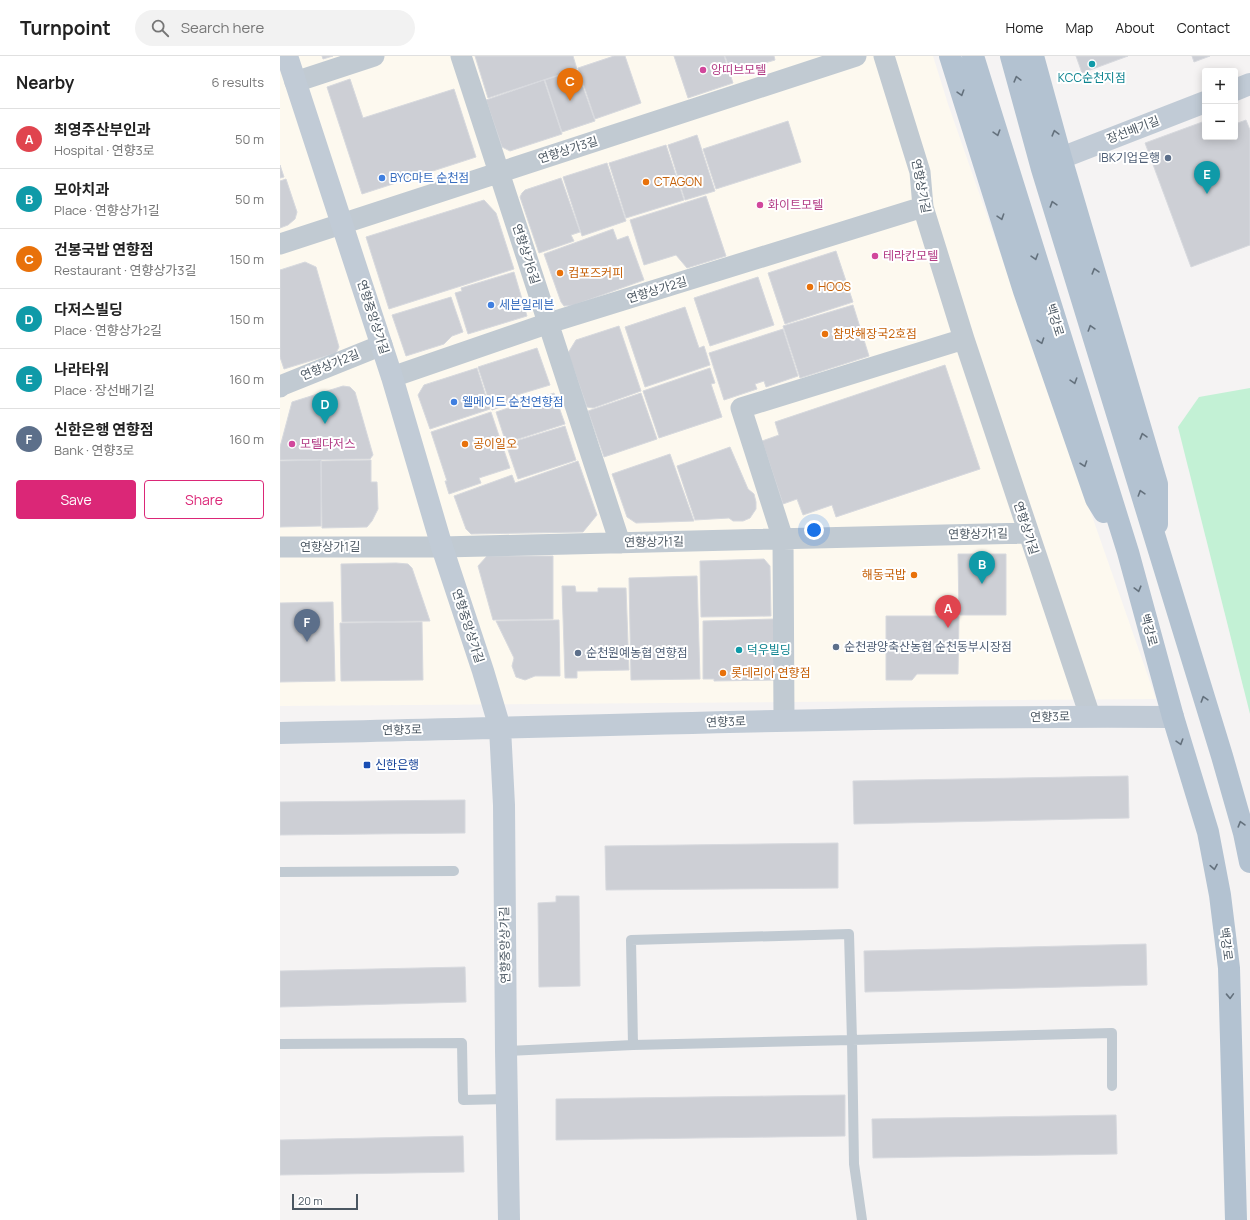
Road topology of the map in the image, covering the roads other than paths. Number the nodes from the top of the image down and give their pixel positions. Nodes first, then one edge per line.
1 (287, 56) edge
2 (374, 56) edge
3 (461, 56) edge
4 (856, 56) edge
5 (884, 56) edge
6 (950, 56) edge
7 (973, 56) edge
8 (1011, 56) edge
9 (1033, 56) edge
10 (295, 82) junction
11 (1250, 84) edge
12 (1238, 89) edge
13 (1202, 103) edge
14 (1062, 158) junction
15 (499, 173) junction
16 (923, 207) junction
17 (342, 224) junction
18 (280, 244) edge
19 (549, 323) junction
20 (964, 339) junction
21 (382, 345) junction
22 (392, 377) junction
23 (280, 387) edge
24 (1028, 533) junction
25 (783, 538) junction
26 (620, 542) junction
27 (1156, 543) junction
28 (442, 546) junction
29 (280, 547) edge
30 (1128, 552) junction
31 (1090, 716) junction
32 (1173, 717) junction
33 (784, 720) junction
34 (500, 728) junction
35 (280, 733) edge
36 (1250, 862) edge
37 (454, 871) dead end
38 (280, 872) edge
39 (852, 1040) junction
40 (280, 1044) edge
41 (633, 1045) junction
42 (506, 1051) junction
43 (1112, 1086) dead end
44 (507, 1099) junction
45 (509, 1220) edge
46 (862, 1220) edge
47 (1236, 1220) edge

1 - 10 street, 연향중앙상가길
2 - 10 street
3 - 15 street, 연향상가6길
4 - 15 street, 연향상가3길
5 - 16 street, 연향상가길
6 -> 30 main road
7 -> 30 main road, 백강로
27 -> 8 main road
14 -> 9 main road
10 - 17 street, 연향중앙상가길
11 - 12 street
13 - 14 street, 장선배기길
27 -> 14 main road
15 - 17 street, 연향상가3길
15 - 19 street, 연향상가6길
16 - 19 street, 연향상가2길
16 - 20 street, 연향상가길
17 - 18 street, 연향상가3길
17 - 21 street, 연향중앙상가길
19 - 22 street, 연향상가2길
19 - 26 street, 연향상가6길
20 - 24 street, 연향상가길
20 - 25 street
21 - 22 street, 연향중앙상가길
21 - 23 street, 연향상가2길
22 - 28 street, 연향중앙상가길
24 - 25 street, 연향상가1길
24 - 31 street, 연향상가길
25 - 26 street, 연향상가1길
25 - 33 street
26 - 28 street, 연향상가1길
36 -> 27 main road
28 - 29 street, 연향상가1길
28 - 34 street, 연향중앙상가길
30 -> 32 main road, 백강로
31 - 32 street, 연향3로
31 - 33 street, 연향3로
32 -> 47 main road, 백강로
33 - 34 street, 연향3로
34 - 35 street, 연향3로
34 - 42 street, 연향중앙상가길
37 - 38 lane
39 - 41 lane
39 - 41 lane
39 - 43 lane
39 - 46 lane
40 - 44 lane
41 - 42 lane
42 - 44 street, 연향중앙상가길
44 - 45 street, 연향중앙상가길

